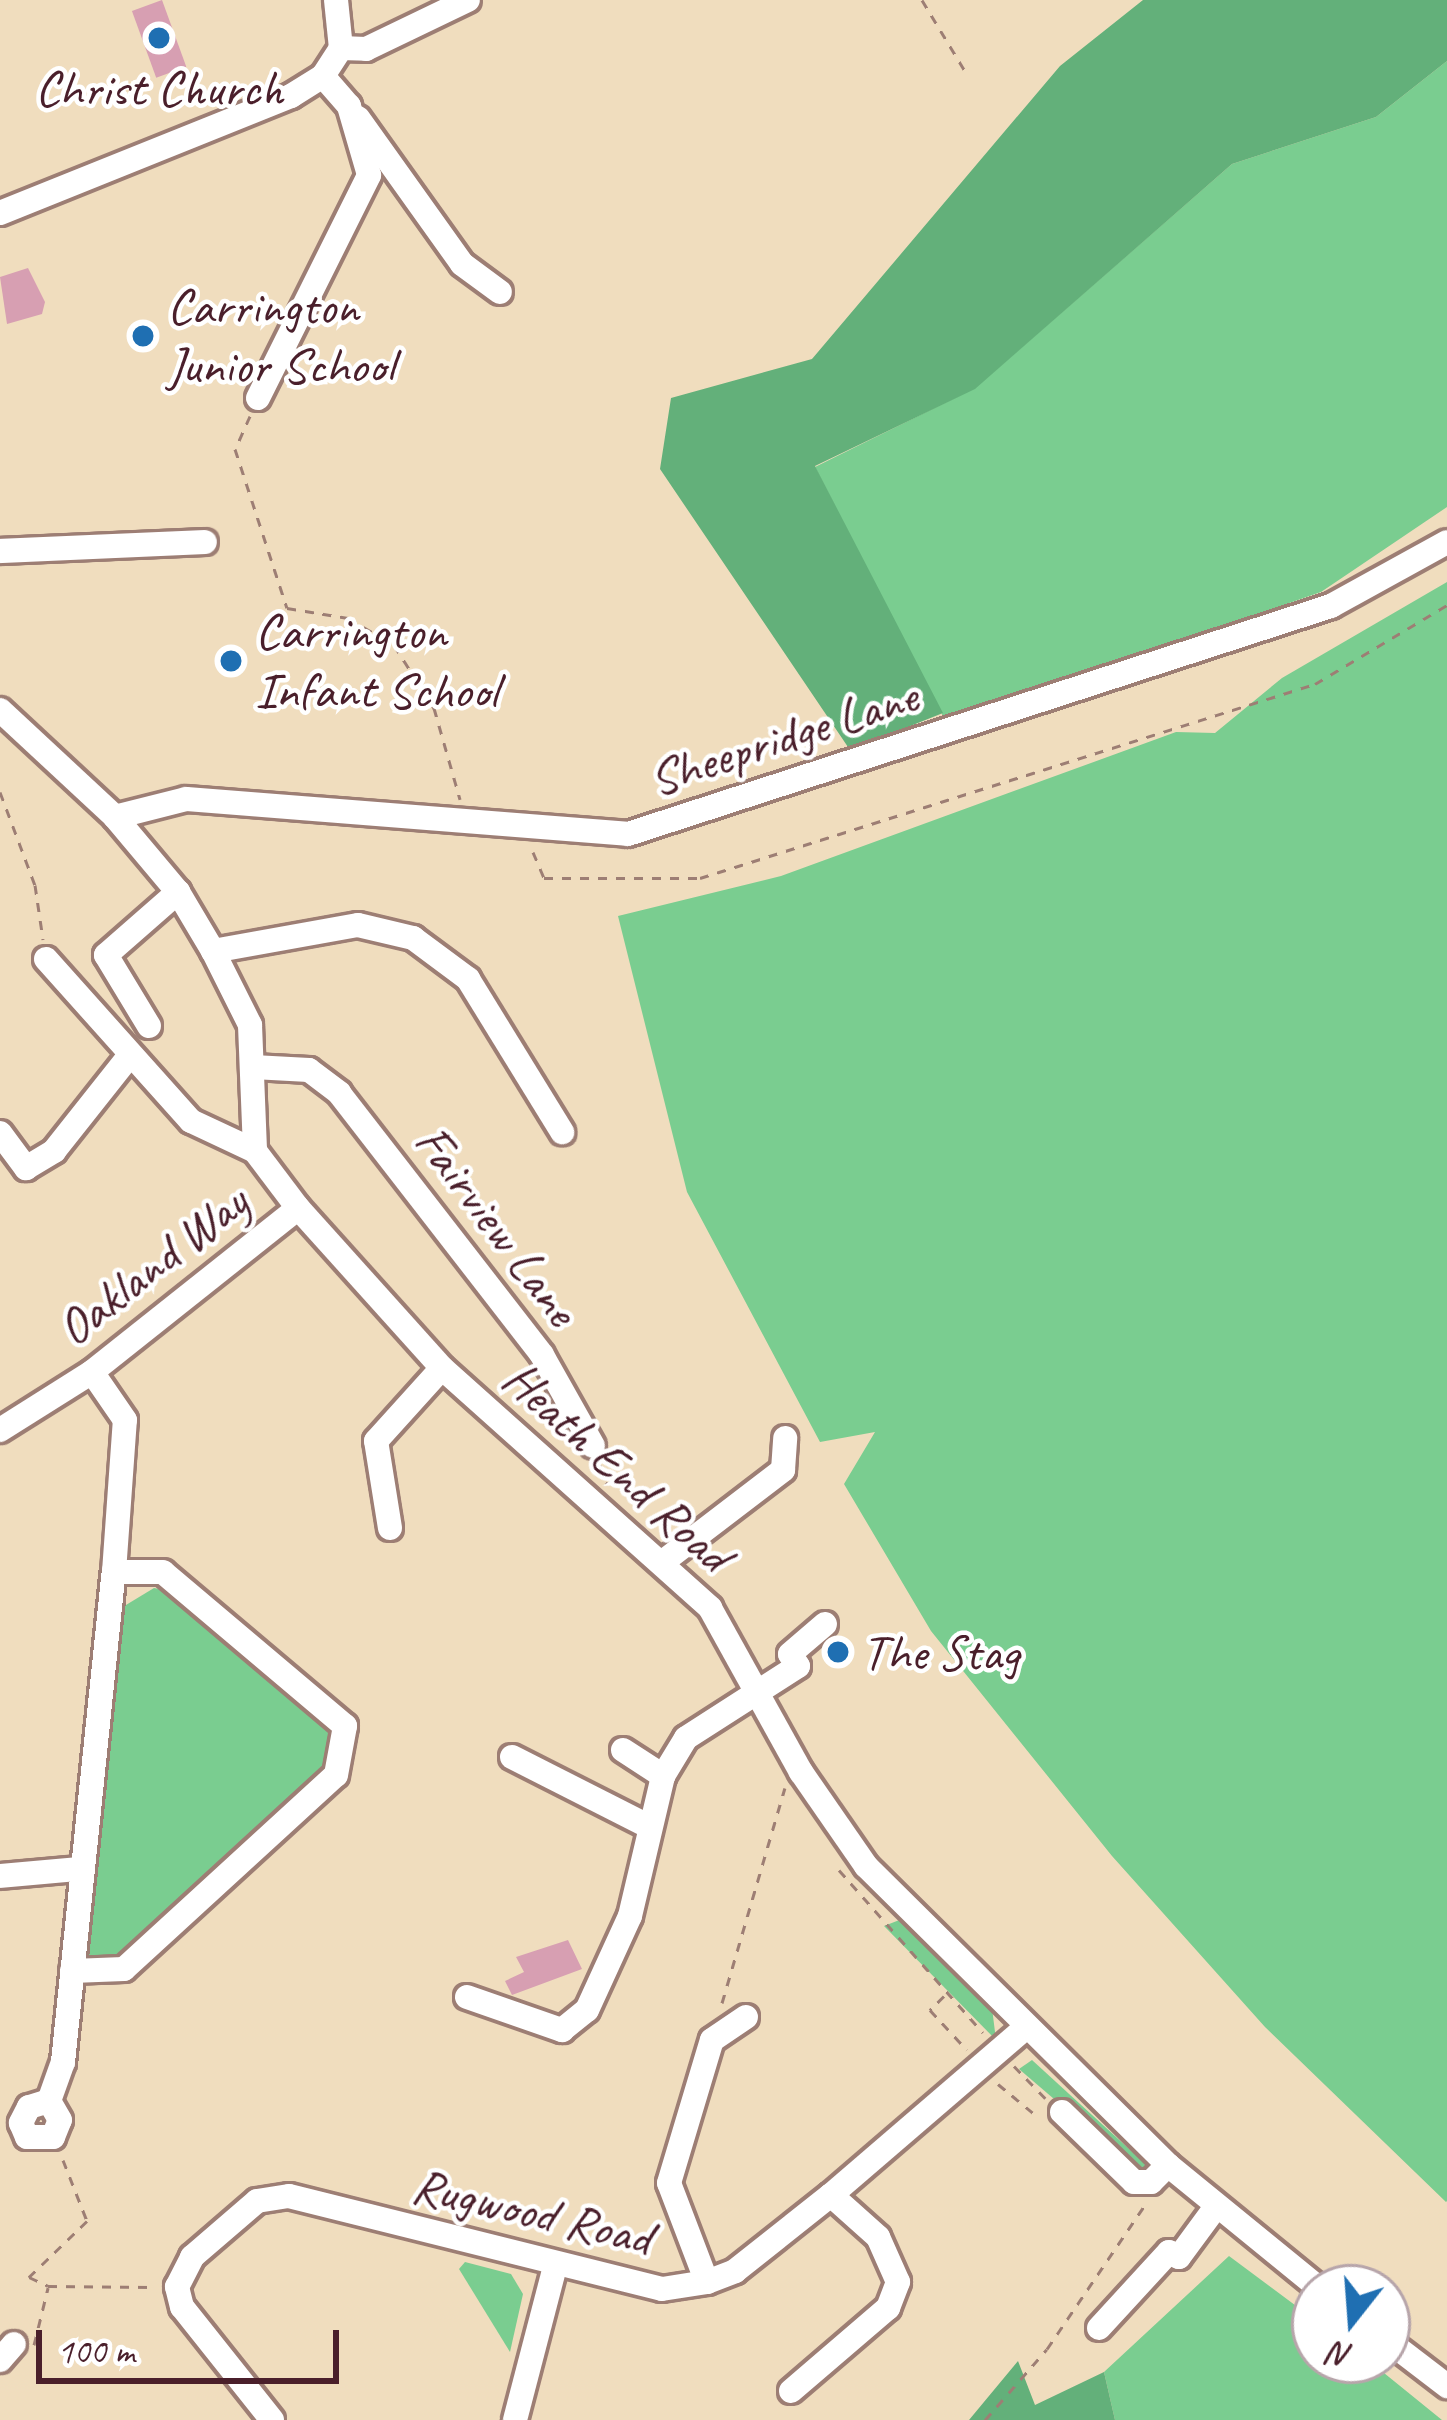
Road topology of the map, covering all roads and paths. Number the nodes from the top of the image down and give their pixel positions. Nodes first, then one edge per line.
1 (336, 0) edge
2 (468, 0) edge
3 (922, 0) edge
4 (341, 48) junction
5 (964, 71) dead end
6 (322, 76) junction
7 (349, 106) junction
8 (0, 213) edge
9 (500, 292) dead end
10 (258, 398) joint
11 (205, 542) dead end
12 (1447, 542) edge
13 (0, 551) edge
14 (1447, 605) edge
15 (0, 710) edge
16 (0, 792) edge
17 (116, 817) junction
18 (463, 824) junction
19 (523, 828) junction
20 (178, 892) junction
21 (214, 951) junction
22 (46, 959) joint
23 (148, 1026) dead end
24 (127, 1059) junction
25 (254, 1066) junction
26 (0, 1132) edge
27 (562, 1132) dead end
28 (255, 1150) junction
29 (298, 1208) junction
30 (442, 1368) junction
31 (92, 1372) junction
32 (0, 1430) edge
33 (785, 1438) dead end
34 (592, 1446) joint
35 (595, 1498) junction
36 (390, 1528) dead end
37 (664, 1561) junction
38 (114, 1571) junction
39 (826, 1624) dead end
40 (760, 1690) junction
41 (623, 1750) dead end
42 (512, 1757) dead end
43 (663, 1776) junction
44 (797, 1807) dead end
45 (648, 1826) junction
46 (836, 1858) dead end
47 (79, 1869) junction
48 (0, 1876) edge
49 (72, 1971) junction
50 (467, 1997) dead end
51 (746, 2017) dead end
52 (1026, 2027) junction
53 (712, 2039) junction
54 (1001, 2051) junction
55 (1057, 2108) joint
56 (49, 2139) joint
57 (1168, 2165) junction
58 (1159, 2192) dead end
59 (831, 2195) junction
60 (1215, 2208) junction
61 (555, 2266) junction
62 (1291, 2266) edge
63 (703, 2272) dead end
64 (48, 2286) junction
65 (159, 2287) dead end
66 (1099, 2328) dead end
67 (7, 2352) edge
68 (1411, 2358) edge
69 (1447, 2386) edge
70 (791, 2391) dead end
71 (272, 2420) edge
72 (515, 2420) edge
73 (985, 2420) edge

1 - 4 street
2 - 4 street
3 - 5 path
4 - 6 street
6 - 7 street
6 - 8 street
7 - 9 street
7 - 10 street
10 - 18 path
11 - 13 street
12 - 19 street, Sheepridge Lane
14 - 19 path
15 - 17 street
16 - 22 path
17 - 18 street, Sheepridge Lane
17 - 20 street
18 - 19 street, Sheepridge Lane
20 - 21 street
20 - 23 street
21 - 25 street
21 - 27 street
22 - 24 street
24 - 26 street
24 - 28 street
25 - 28 street
25 - 34 street, Fairview Lane
28 - 29 street, Heath End Road
29 - 30 street, Heath End Road
29 - 31 street, Oakland Way
30 - 35 street, Heath End Road
30 - 36 street
31 - 32 street, Oakland Way
31 - 38 street
33 - 37 street
34 - 35 path
35 - 37 street, Heath End Road
37 - 40 street, Heath End Road
38 - 47 street
38 - 49 street
39 - 40 street
40 - 43 street
40 - 52 street, Heath End Road
41 - 43 street
42 - 45 street
43 - 45 street
44 - 53 path
45 - 50 street
46 - 54 path
47 - 48 street
47 - 49 street
49 - 56 street
51 - 53 street
52 - 54 street, Rugwood Road
52 - 57 street, Heath End Road
53 - 63 street
54 - 55 path
54 - 59 street, Rugwood Road
55 - 57 street
56 - 64 path
57 - 60 street, Heath End Road
58 - 73 path
59 - 61 street, Rugwood Road
59 - 70 street
60 - 62 street, Heath End Road
60 - 66 street
61 - 71 street, Rugwood Road
61 - 72 street
64 - 65 path
64 - 67 path
68 - 69 street

